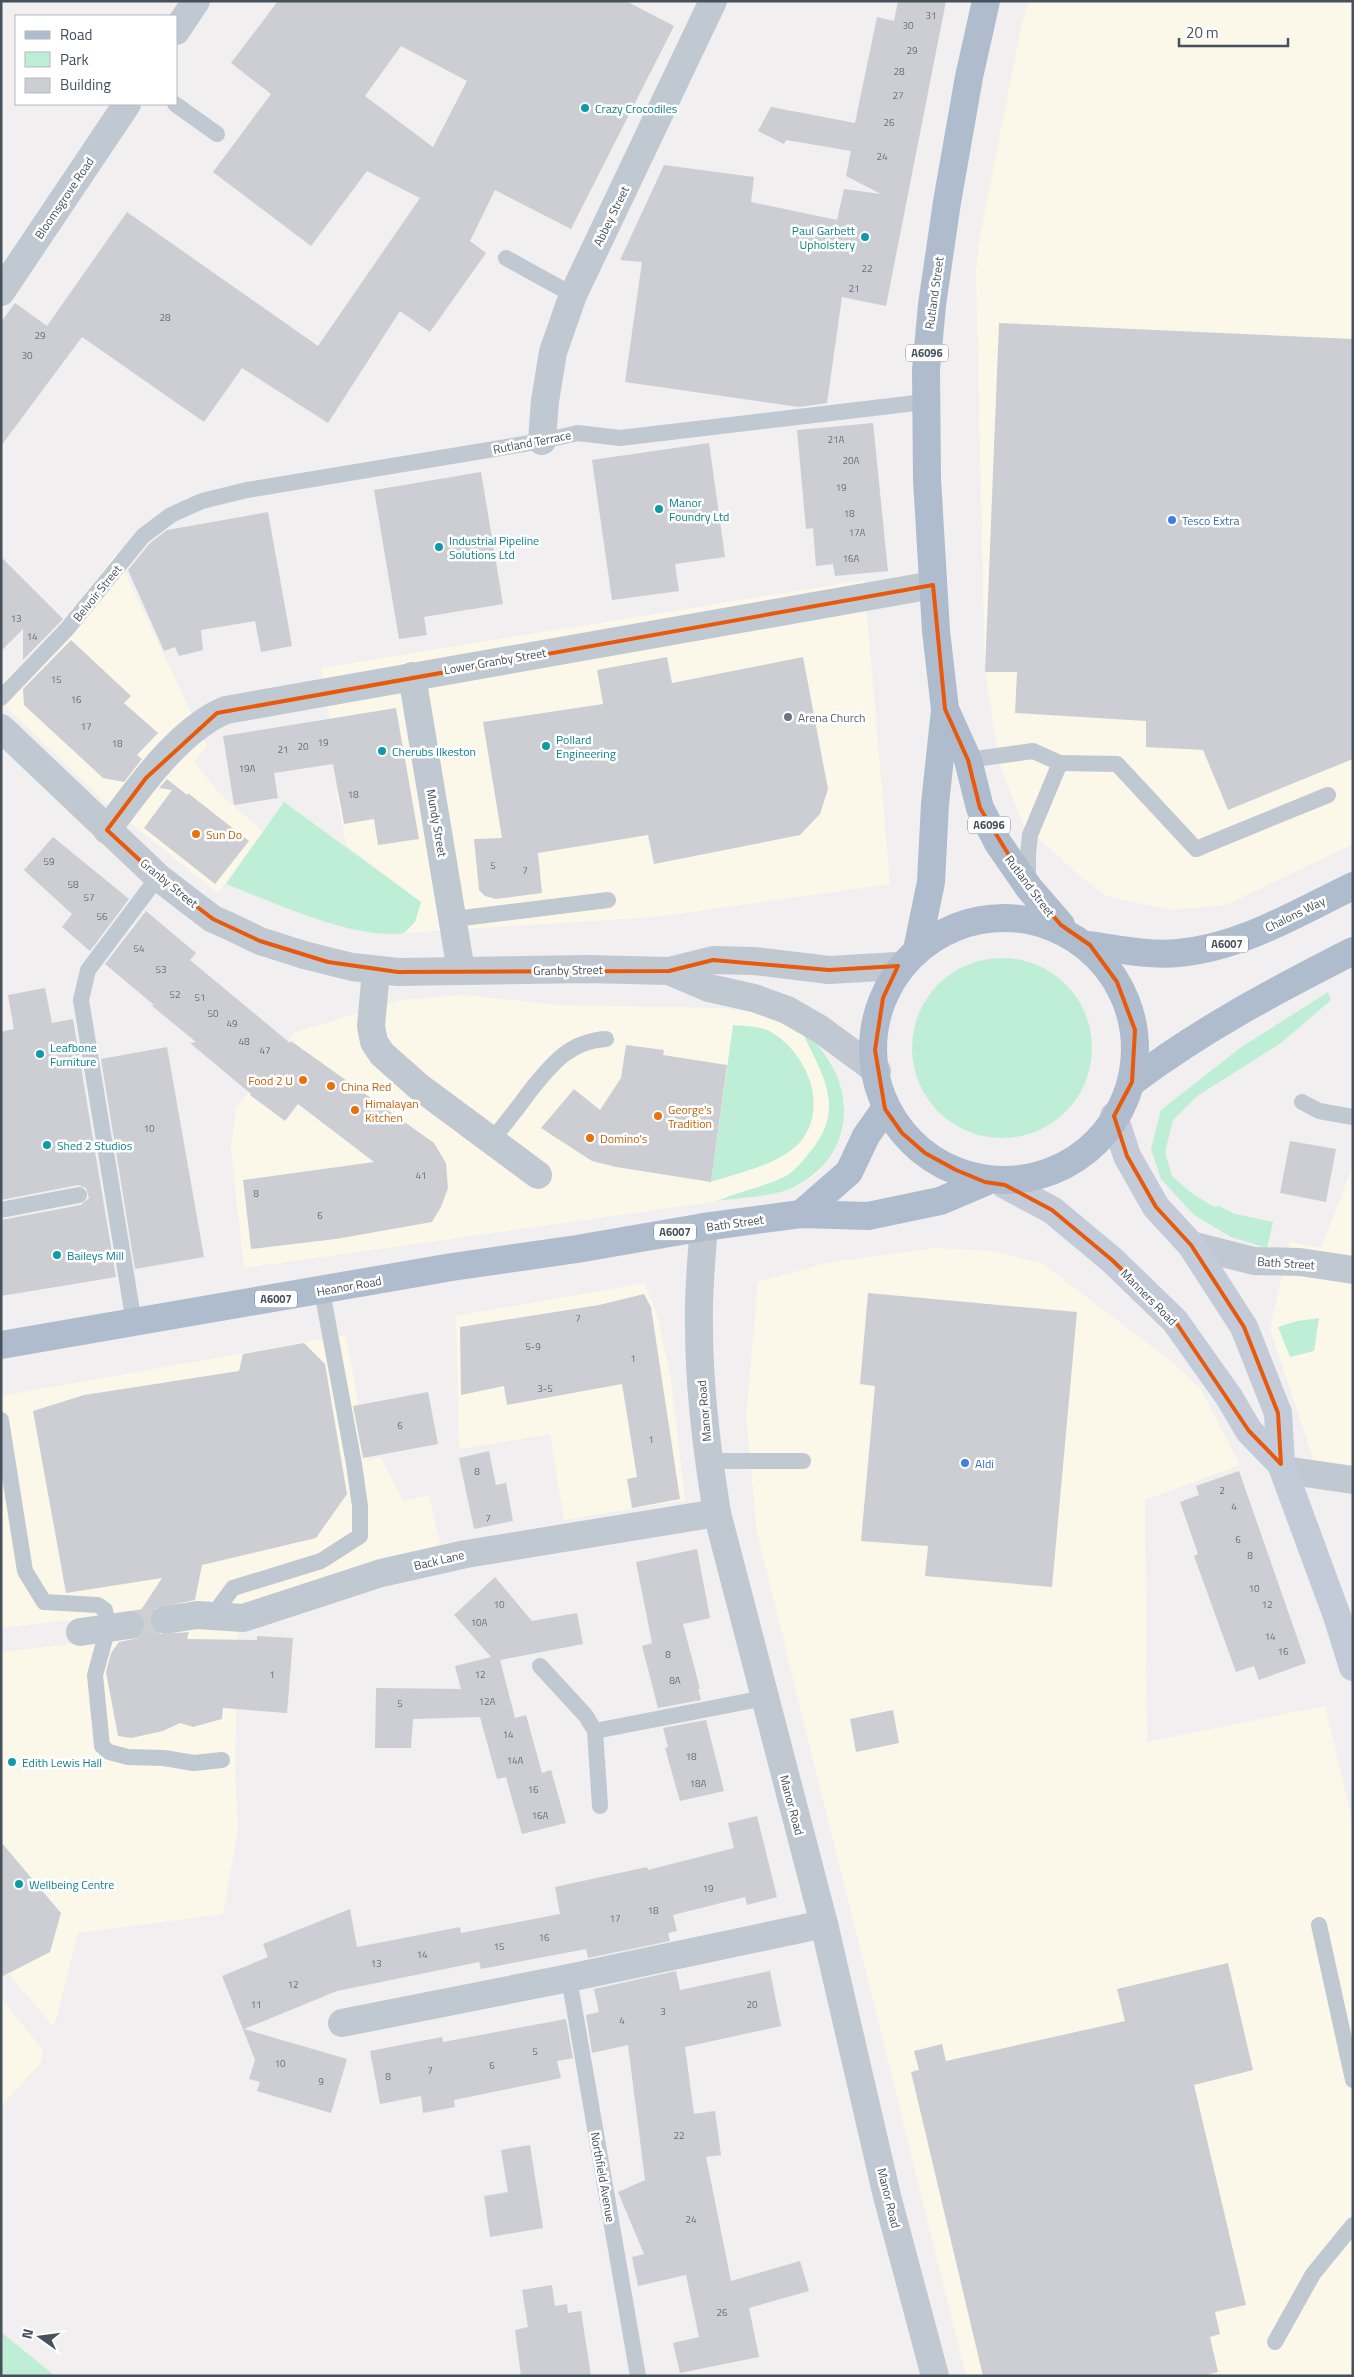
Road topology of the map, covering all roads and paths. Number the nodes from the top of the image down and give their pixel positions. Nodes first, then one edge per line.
1 (196, 1) edge
2 (713, 1) edge
3 (986, 1) edge
4 (178, 28) edge
5 (126, 105) edge
6 (176, 105) edge
7 (217, 134) dead end
8 (506, 258) dead end
9 (1, 292) edge
10 (573, 295) junction
11 (924, 402) junction
12 (542, 441) junction
13 (202, 501) joint
14 (933, 585) junction
15 (412, 676) junction
16 (1, 698) edge
17 (945, 708) junction
18 (1, 728) edge
19 (968, 760) junction
20 (1060, 763) junction
21 (1328, 795) dead end
22 (107, 830) junction
23 (158, 877) junction
24 (1353, 886) edge
25 (1028, 888) junction
26 (608, 900) dead end
27 (454, 920) junction
28 (1061, 925) junction
29 (918, 945) junction
30 (1090, 945) junction
31 (1353, 951) edge
32 (898, 966) junction
33 (376, 971) junction
34 (461, 971) junction
35 (669, 971) junction
36 (606, 1039) dead end
37 (878, 1071) junction
38 (1132, 1082) junction
39 (1302, 1102) dead end
40 (885, 1110) junction
41 (1114, 1116) junction
42 (1353, 1117) edge
43 (492, 1140) junction
44 (538, 1175) dead end
45 (995, 1184) junction
46 (79, 1196) dead end
47 (1, 1210) edge
48 (801, 1214) junction
49 (704, 1228) junction
50 (1191, 1245) junction
51 (550, 1253) joint
52 (1353, 1270) edge
53 (322, 1291) junction
54 (134, 1323) junction
55 (1, 1345) edge
56 (1, 1420) edge
57 (708, 1461) junction
58 (803, 1461) dead end
59 (1282, 1467) junction
60 (1353, 1480) edge
61 (717, 1513) junction
62 (217, 1616) junction
63 (166, 1620) tunnel mouth
64 (1345, 1620) edge
65 (119, 1627) junction
66 (80, 1632) dead end
67 (540, 1666) dead end
68 (1353, 1667) edge
69 (764, 1698) junction
70 (595, 1731) junction
71 (222, 1760) dead end
72 (600, 1806) dead end
73 (824, 1924) junction
74 (1319, 1925) dead end
75 (569, 1978) junction
76 (342, 2023) dead end
77 (1353, 2080) edge
78 (1353, 2225) edge
79 (1275, 2342) dead end
80 (638, 2376) edge
81 (935, 2376) edge

1 - 4 street
2 - 10 street, Abbey Street
3 - 11 main road, Rutland Street / A6096
5 - 9 street, Bloomsgrove Road
6 - 7 lane
8 - 10 lane
10 - 12 street, Abbey Street
11 - 12 lane, Rutland Terrace
11 - 14 main road, Rutland Street / A6096
12 - 13 lane, Rutland Terrace
13 - 16 lane, Belvoir Street
14 - 15 street, Lower Granby Street
14 - 17 main road, Rutland Street / A6096
15 - 22 street, Lower Granby Street
15 - 27 street, Mundy Street
17 - 19 main road, Rutland Street / A6096
17 - 29 main road, Rutland Street / A6096
18 - 22 street, Granby Street
19 - 20 lane
19 - 25 main road, Rutland Street / A6096
20 - 21 lane
20 - 25 lane
22 - 23 street, Granby Street
23 - 33 street, Granby Street
23 - 54 lane
24 - 30 main road, Chalons Way / A6007
25 - 28 main road, Rutland Street / A6096
26 - 27 lane
27 - 34 street, Mundy Street
28 - 29 main road, A6007
28 - 30 main road, A6007
29 - 32 main road, A6007
30 - 38 main road, A6007
31 - 38 main road, A6007
32 - 35 street, Granby Street
32 - 37 main road, A6007
33 - 34 street, Granby Street
33 - 43 street
34 - 35 street, Granby Street
35 - 37 street, Granby Street
36 - 43 lane
37 - 40 main road, A6007
38 - 41 main road, A6007
39 - 42 lane
40 - 45 main road, A6007
40 - 48 main road
41 - 45 main road, A6007
41 - 50 main road, Manners Road
43 - 44 street
45 - 48 main road, Bath Street / A6007
45 - 59 main road, Manners Road
46 - 47 lane
48 - 49 main road, Bath Street / A6007
49 - 51 main road, Bath Street / A6007
49 - 57 street, Manor Road
50 - 52 street, Bath Street
50 - 59 main road, Manners Road
51 - 53 main road, Heanor Road / A6007
53 - 54 main road, Heanor Road / A6007
53 - 62 lane
54 - 55 main road, Heanor Road / A6007
56 - 65 lane
57 - 58 lane
57 - 61 street, Manor Road
59 - 60 street
59 - 64 main road, Manners Road
61 - 62 street, Back Lane
61 - 69 street, Manor Road
62 - 63 street, Back Lane
64 - 68 main road, Manners Road
65 - 66 street
65 - 71 lane
67 - 70 lane
69 - 70 lane
69 - 73 street, Manor Road
70 - 72 lane
73 - 75 street
73 - 81 street, Manor Road
74 - 77 lane
75 - 76 street
75 - 80 lane, Northfield Avenue
78 - 79 lane

